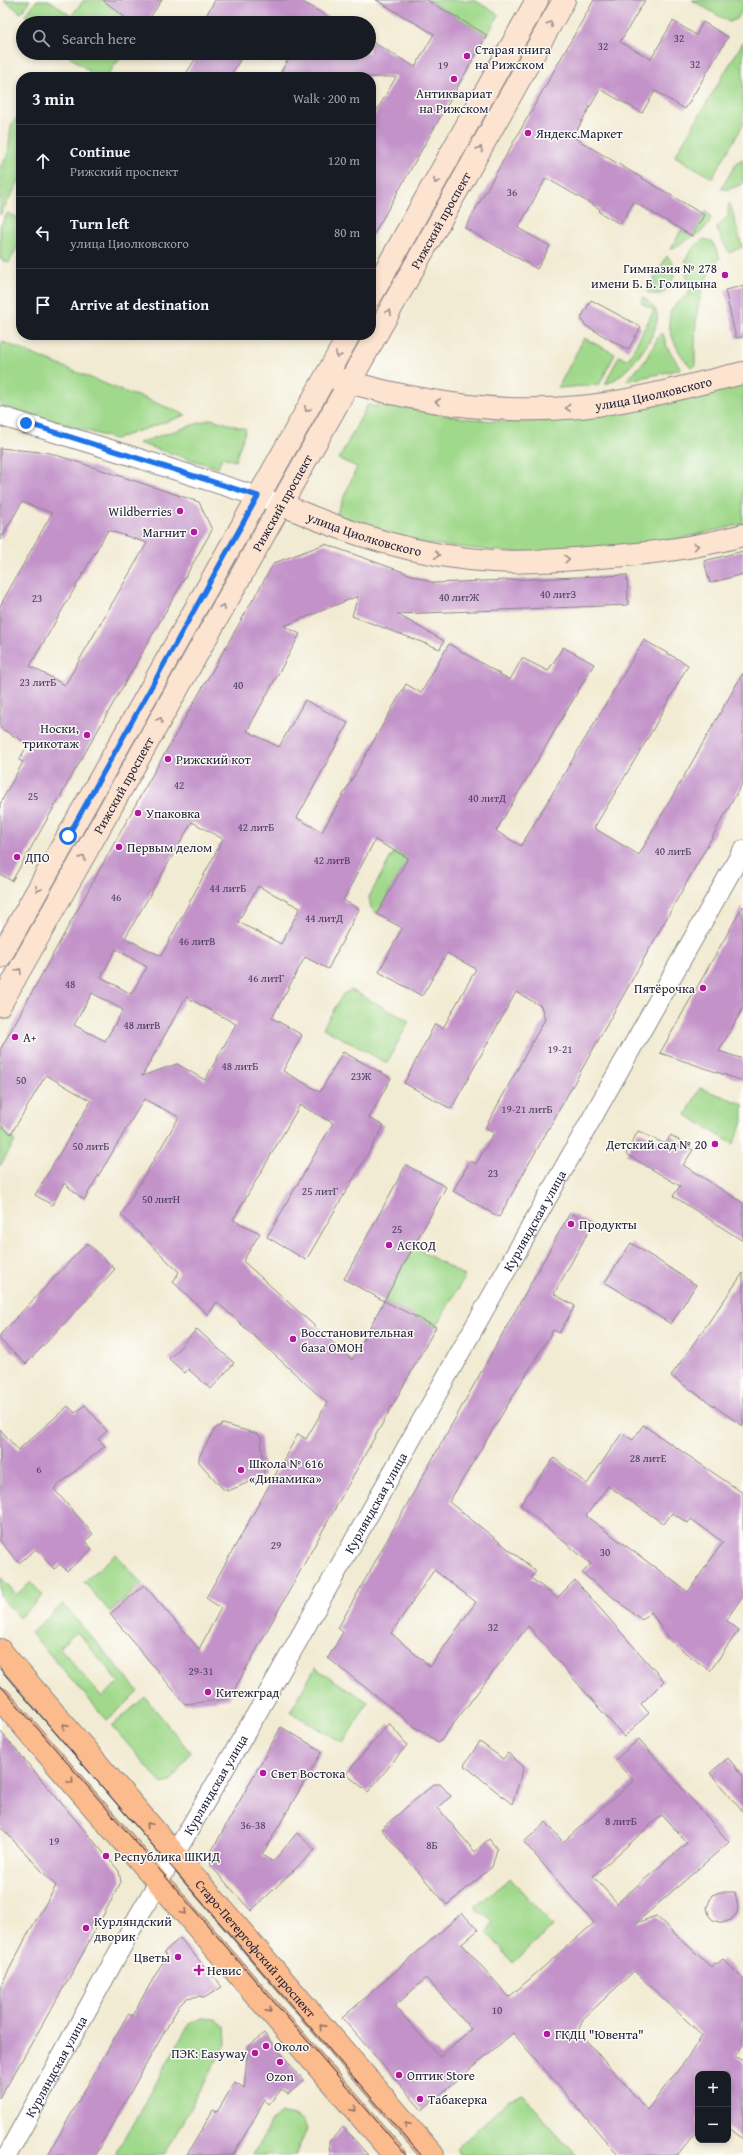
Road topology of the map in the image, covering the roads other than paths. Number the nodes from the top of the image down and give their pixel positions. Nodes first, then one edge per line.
1 (537, 0) edge
2 (564, 0) edge
3 (376, 287) edge
4 (376, 334) edge
5 (346, 340) edge
6 (373, 340) edge
7 (743, 372) edge
8 (326, 375) junction
9 (349, 382) junction
10 (0, 416) edge
11 (258, 496) junction
12 (281, 504) junction
13 (743, 535) edge
14 (743, 850) edge
15 (0, 957) edge
16 (0, 1005) edge
17 (0, 1650) edge
18 (0, 1699) edge
19 (175, 1855) junction
20 (158, 1883) junction
21 (7, 2155) edge
22 (394, 2155) edge
23 (433, 2155) edge

1 -> 3 main road, Рижский проспект
4 -> 2 main road, Рижский проспект
5 -> 8 main road, Рижский проспект
9 -> 6 main road, Рижский проспект
7 -> 9 main road, улица Циолковского
8 - 9 main road, улица Циолковского
8 -> 11 main road, Рижский проспект
9 - 12 main road, Рижский проспект
10 - 11 street, улица Циолковского
11 - 12 street, улица Циолковского
11 -> 15 main road, Рижский проспект
12 -> 13 main road, улица Циолковского
16 -> 12 main road, Рижский проспект
14 - 19 street, Курляндская улица
19 -> 17 main road, Старо-Петергофский проспект
18 -> 20 main road
19 - 20 street, Курляндская улица
23 -> 19 main road, Старо-Петергофский проспект
20 - 21 street, Курляндская улица
20 -> 22 main road

